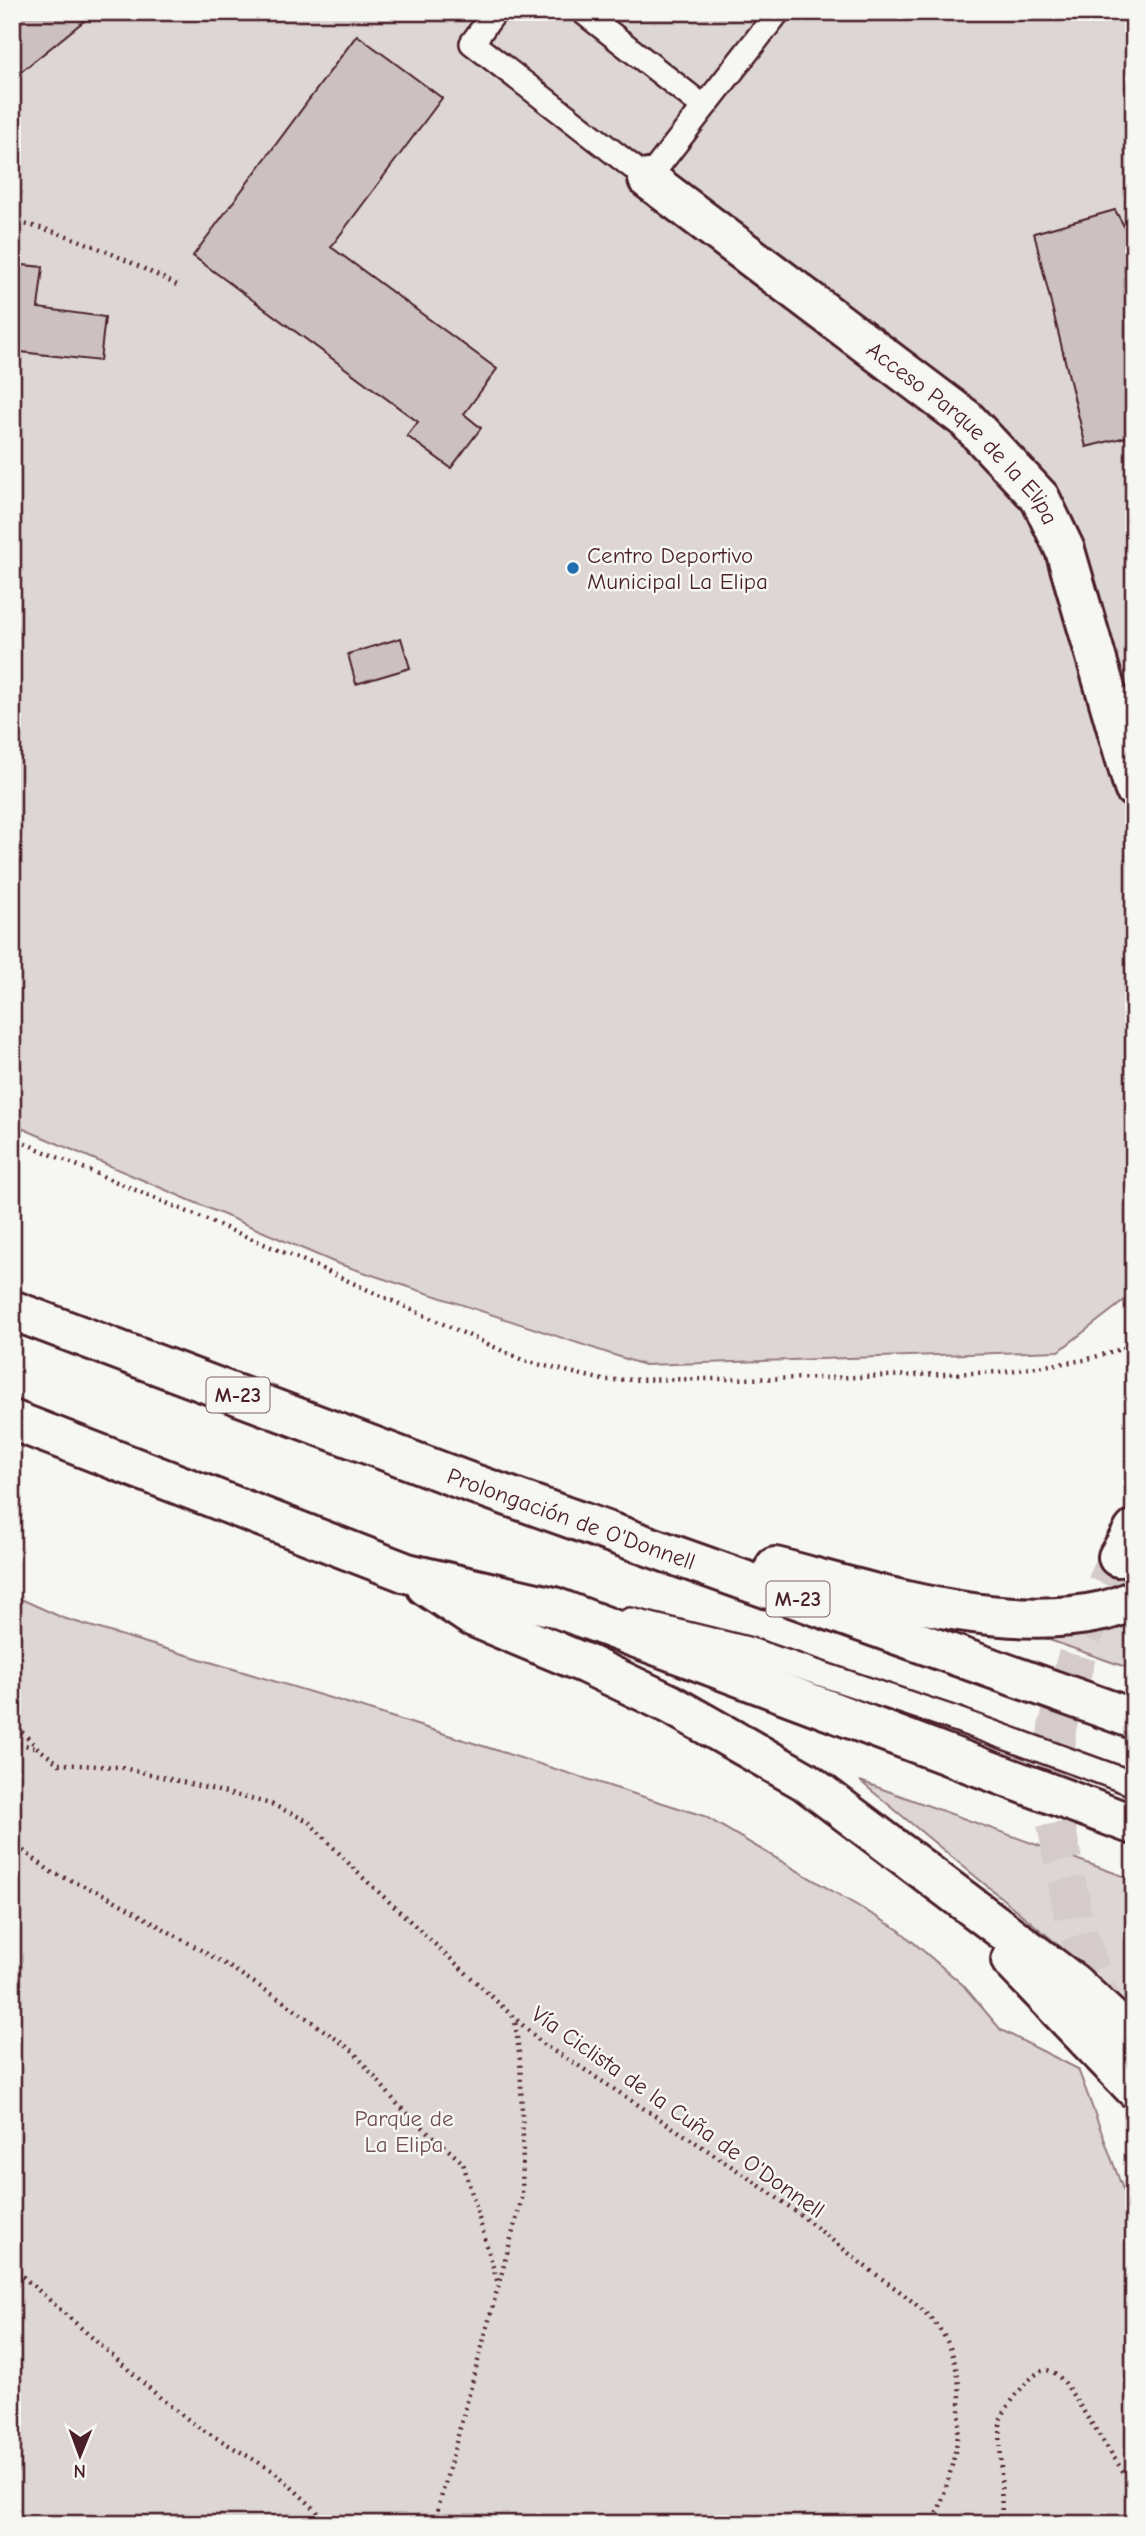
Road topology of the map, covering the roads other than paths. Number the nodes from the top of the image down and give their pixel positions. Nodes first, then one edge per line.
1 (495, 12) edge
2 (583, 12) edge
3 (778, 12) edge
4 (704, 107) junction
5 (648, 179) junction
6 (1134, 788) edge
7 (12, 1310) edge
8 (12, 1420) edge
9 (463, 1480) junction
10 (407, 1573) junction
11 (1134, 1600) edge
12 (554, 1607) junction
13 (1134, 1719) edge
14 (1134, 1784) edge
15 (1134, 1825) edge
16 (937, 1883) junction
17 (1134, 2040) edge
18 (1134, 2088) edge

1 - 5 lane
2 - 4 lane
3 - 4 lane
4 - 5 lane
5 - 6 main road, Acceso Parque de la Elipa
7 - 9 main road, Prolongación de O'Donnell / M-23
8 - 10 main road
9 - 11 main road
9 - 13 main road, Prolongación de O'Donnell / M-23
10 - 12 main road
10 - 16 main road
12 - 14 lane
12 - 15 main road
16 - 17 main road
16 - 18 main road

